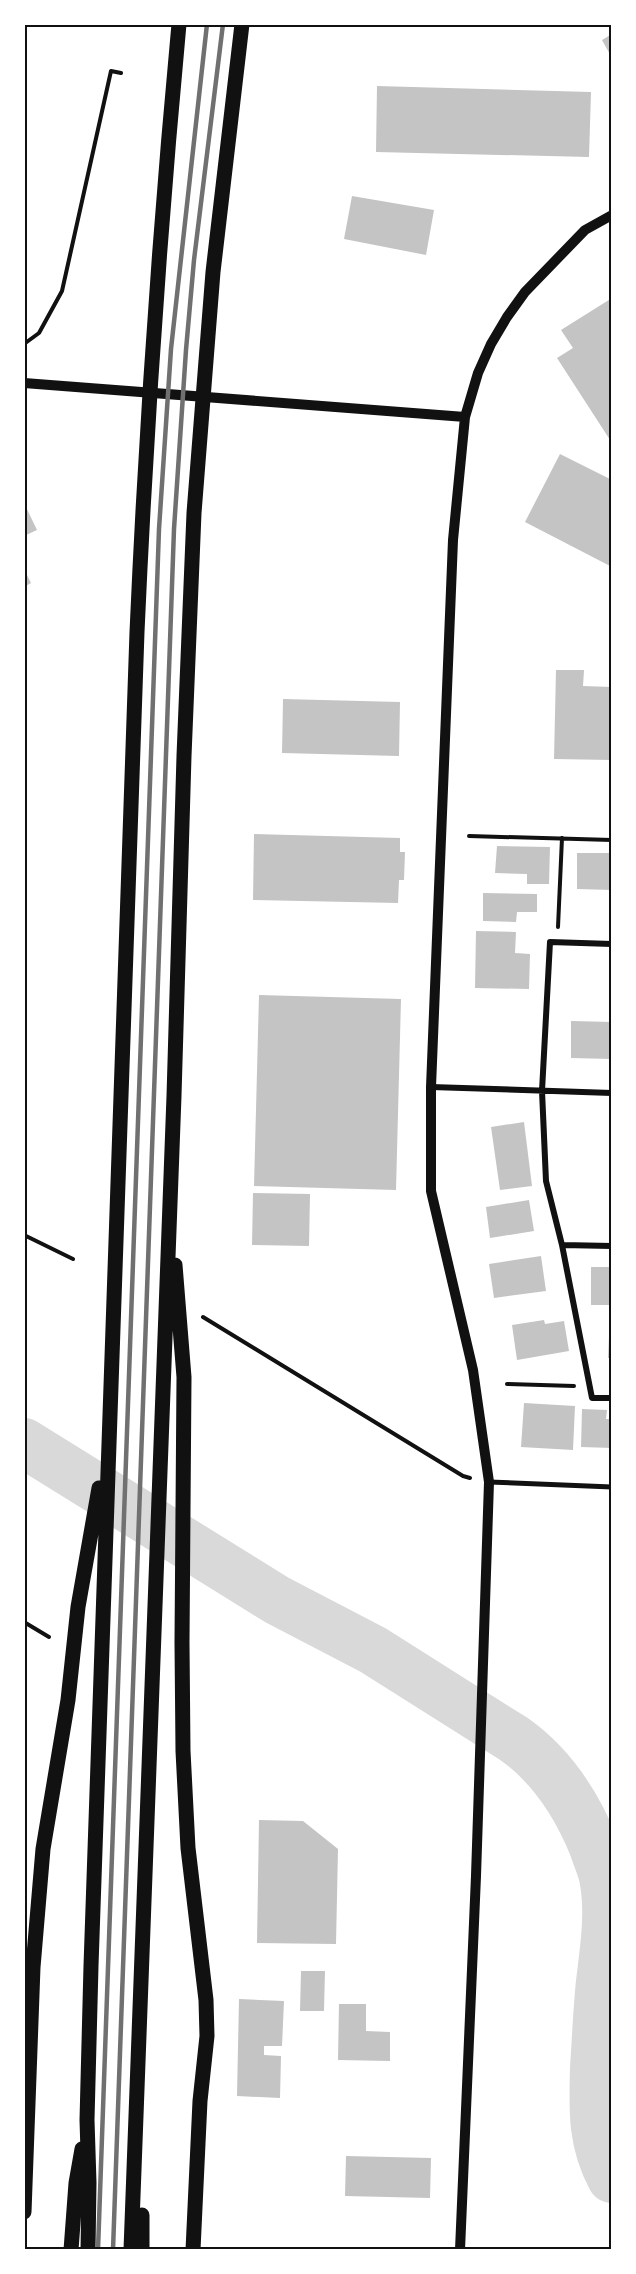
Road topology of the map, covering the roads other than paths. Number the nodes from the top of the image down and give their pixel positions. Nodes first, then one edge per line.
1 (179, 24) edge
2 (242, 24) edge
3 (612, 215) edge
4 (24, 383) edge
5 (465, 417) junction
6 (612, 944) edge
7 (431, 1087) junction
8 (542, 1091) junction
9 (612, 1093) edge
10 (170, 1187) junction
11 (562, 1245) junction
12 (612, 1246) edge
13 (612, 1398) edge
14 (109, 1433) junction
15 (489, 1482) junction
16 (612, 1487) edge
17 (87, 2120) junction
18 (136, 2122) junction
19 (24, 2212) edge
20 (71, 2250) edge
21 (88, 2250) edge
22 (131, 2250) edge
23 (142, 2250) edge
24 (193, 2250) edge
25 (460, 2250) edge

1 - 14 main road
2 - 10 main road
3 - 5 street
4 - 5 street
5 - 7 street
6 - 8 street
7 - 8 street
7 - 15 street
8 - 9 street
8 - 11 street
10 - 18 main road
10 - 24 main road
11 - 12 street
11 - 13 street
14 - 17 main road
14 - 19 main road
15 - 16 street
15 - 25 street
17 - 20 main road
17 - 21 main road
18 - 22 main road
18 - 23 main road

